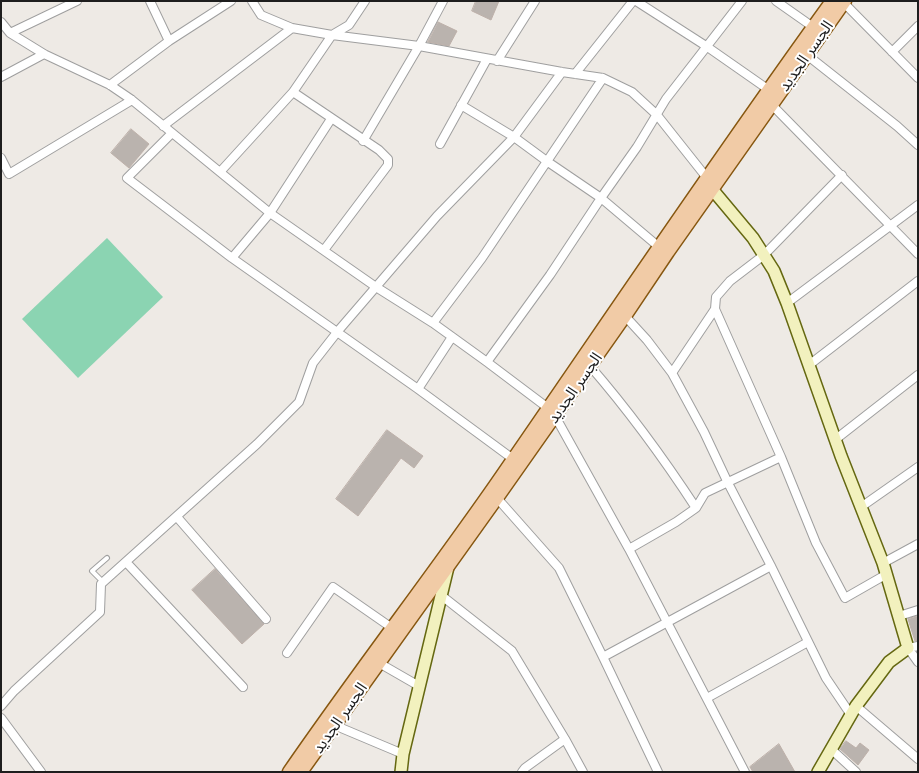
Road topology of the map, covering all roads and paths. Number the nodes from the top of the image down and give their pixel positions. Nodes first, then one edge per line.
1 (77, 1) edge
2 (150, 1) edge
3 (231, 1) edge
4 (252, 1) edge
5 (365, 1) edge
6 (443, 1) edge
7 (634, 1) edge
8 (742, 1) edge
9 (776, 1) edge
10 (534, 2) edge
11 (840, 2) edge
12 (1, 22) edge
13 (918, 26) edge
14 (813, 27) junction
15 (292, 28) junction
16 (10, 33) junction
17 (332, 34) junction
18 (169, 41) junction
19 (419, 46) junction
20 (706, 46) junction
21 (892, 52) junction
22 (44, 54) junction
23 (807, 55) junction
24 (487, 59) junction
25 (497, 61) junction
26 (562, 72) junction
27 (575, 74) junction
28 (1, 77) edge
29 (603, 78) junction
30 (918, 78) edge
31 (110, 84) junction
32 (769, 90) junction
33 (293, 92) junction
34 (132, 100) junction
35 (772, 105) junction
36 (462, 106) junction
37 (657, 116) junction
38 (331, 119) junction
39 (163, 126) junction
40 (172, 133) junction
41 (514, 137) junction
42 (363, 141) junction
43 (440, 144) dead end
44 (918, 145) edge
45 (1, 158) edge
46 (548, 162) junction
47 (220, 172) junction
48 (842, 175) junction
49 (710, 184) junction
50 (601, 198) junction
51 (918, 205) edge
52 (270, 213) junction
53 (891, 226) junction
54 (659, 246) junction
55 (324, 250) junction
56 (918, 254) edge
57 (764, 255) junction
58 (232, 258) junction
59 (918, 281) edge
60 (376, 287) junction
61 (787, 303) junction
62 (715, 309) junction
63 (625, 316) junction
64 (433, 323) junction
65 (338, 331) junction
66 (452, 337) junction
67 (487, 362) junction
68 (809, 365) junction
69 (590, 366) junction
70 (672, 373) junction
71 (918, 375) edge
72 (418, 389) junction
73 (552, 412) junction
74 (836, 439) junction
75 (781, 457) junction
76 (513, 459) junction
77 (918, 468) edge
78 (728, 482) junction
79 (498, 498) junction
80 (860, 507) junction
81 (696, 508) junction
82 (177, 516) junction
83 (918, 544) edge
84 (629, 548) junction
85 (107, 558) dead end
86 (126, 562) junction
87 (771, 566) junction
88 (448, 568) junction
89 (885, 568) junction
90 (102, 582) junction
91 (442, 596) junction
92 (918, 610) edge
93 (899, 616) junction
94 (266, 619) dead end
95 (668, 622) junction
96 (392, 628) junction
97 (808, 642) junction
98 (913, 647) edge
99 (286, 653) dead end
100 (603, 657) junction
101 (918, 662) edge
102 (378, 663) junction
103 (243, 686) dead end
104 (419, 686) junction
105 (707, 698) junction
106 (1, 706) edge
107 (853, 711) junction
108 (1, 718) edge
109 (334, 724) junction
110 (565, 739) junction
111 (831, 749) junction
112 (403, 754) junction
113 (918, 760) edge
114 (525, 771) edge
115 (41, 772) edge
116 (289, 772) edge
117 (301, 772) edge
118 (401, 772) edge
119 (583, 772) edge
120 (658, 772) edge
121 (745, 772) edge
122 (818, 772) edge
123 (856, 772) edge

1 - 16 street
2 - 18 street
3 - 18 street
4 - 15 street
5 - 17 street
6 - 19 street
7 - 20 street
7 - 27 street
8 - 20 street
9 - 14 street
10 - 25 street
11 - 14 main road, الجسر الجديد
11 - 21 street
11 - 23 main road, الجسر الجديد
12 - 16 street
13 - 21 street
14 - 32 main road, الجسر الجديد
15 - 17 street
15 - 39 street
16 - 22 street
17 - 19 street
17 - 33 street
18 - 31 street
19 - 24 street
19 - 42 street
20 - 32 street
20 - 37 street
21 - 30 street
22 - 28 street
22 - 31 street
23 - 35 main road, الجسر الجديد
23 - 44 street
24 - 25 street
24 - 36 street
25 - 26 street
26 - 27 street
26 - 41 street
27 - 29 street
29 - 37 street
29 - 46 street
31 - 34 street
32 - 49 main road, الجسر الجديد
33 - 38 street
33 - 47 street
34 - 39 street
34 - 45 street
35 - 48 street
35 - 49 main road, الجسر الجديد
36 - 41 street
36 - 43 street
37 - 49 street
37 - 50 street
38 - 42 street
38 - 52 street
39 - 40 street
40 - 47 street
40 - 58 street
41 - 46 street
41 - 60 street
42 - 55 street
46 - 50 street
46 - 64 street
47 - 52 street
48 - 53 street
48 - 57 street
49 - 54 main road, الجسر الجديد
49 - 57 street
49 - 63 main road, الجسر الجديد
50 - 54 street
50 - 67 street
51 - 53 street
52 - 55 street
52 - 58 street
53 - 56 street
53 - 61 street
54 - 73 main road, الجسر الجديد
55 - 60 street
57 - 61 street
57 - 62 street
58 - 65 street
59 - 68 street
60 - 64 street
60 - 65 street
61 - 68 street
62 - 70 street
62 - 75 street
63 - 69 main road, الجسر الجديد
63 - 70 street
64 - 66 street
65 - 72 street
65 - 82 street
66 - 67 street
66 - 72 street
67 - 73 street
68 - 74 street
69 - 73 main road, الجسر الجديد
69 - 81 street
70 - 78 street
71 - 74 street
72 - 76 street
73 - 76 main road, الجسر الجديد
73 - 79 main road, الجسر الجديد
73 - 84 street
74 - 80 street
75 - 78 street
75 - 89 street
76 - 96 main road, الجسر الجديد
77 - 80 street
78 - 81 street
78 - 87 street
79 - 88 main road, الجسر الجديد
79 - 100 street
80 - 89 street
81 - 84 street
82 - 86 street
82 - 94 street
83 - 89 street
84 - 95 street
85 - 90 lane
86 - 90 street
86 - 103 street
87 - 95 street
87 - 97 street
88 - 91 street
88 - 102 main road, الجسر الجديد
89 - 93 street
90 - 106 street
91 - 104 street
91 - 110 street
92 - 93 street
93 - 98 street
95 - 100 street
95 - 105 street
96 - 99 street
96 - 116 main road, الجسر الجديد
97 - 105 street
97 - 107 street
98 - 101 street
98 - 107 street
100 - 120 street
102 - 104 street
102 - 109 main road, الجسر الجديد
104 - 112 street
105 - 121 street
107 - 111 street
107 - 113 street
108 - 115 street
109 - 112 street
109 - 117 main road, الجسر الجديد
110 - 114 street
110 - 119 street
111 - 122 street
111 - 123 street
112 - 118 street

